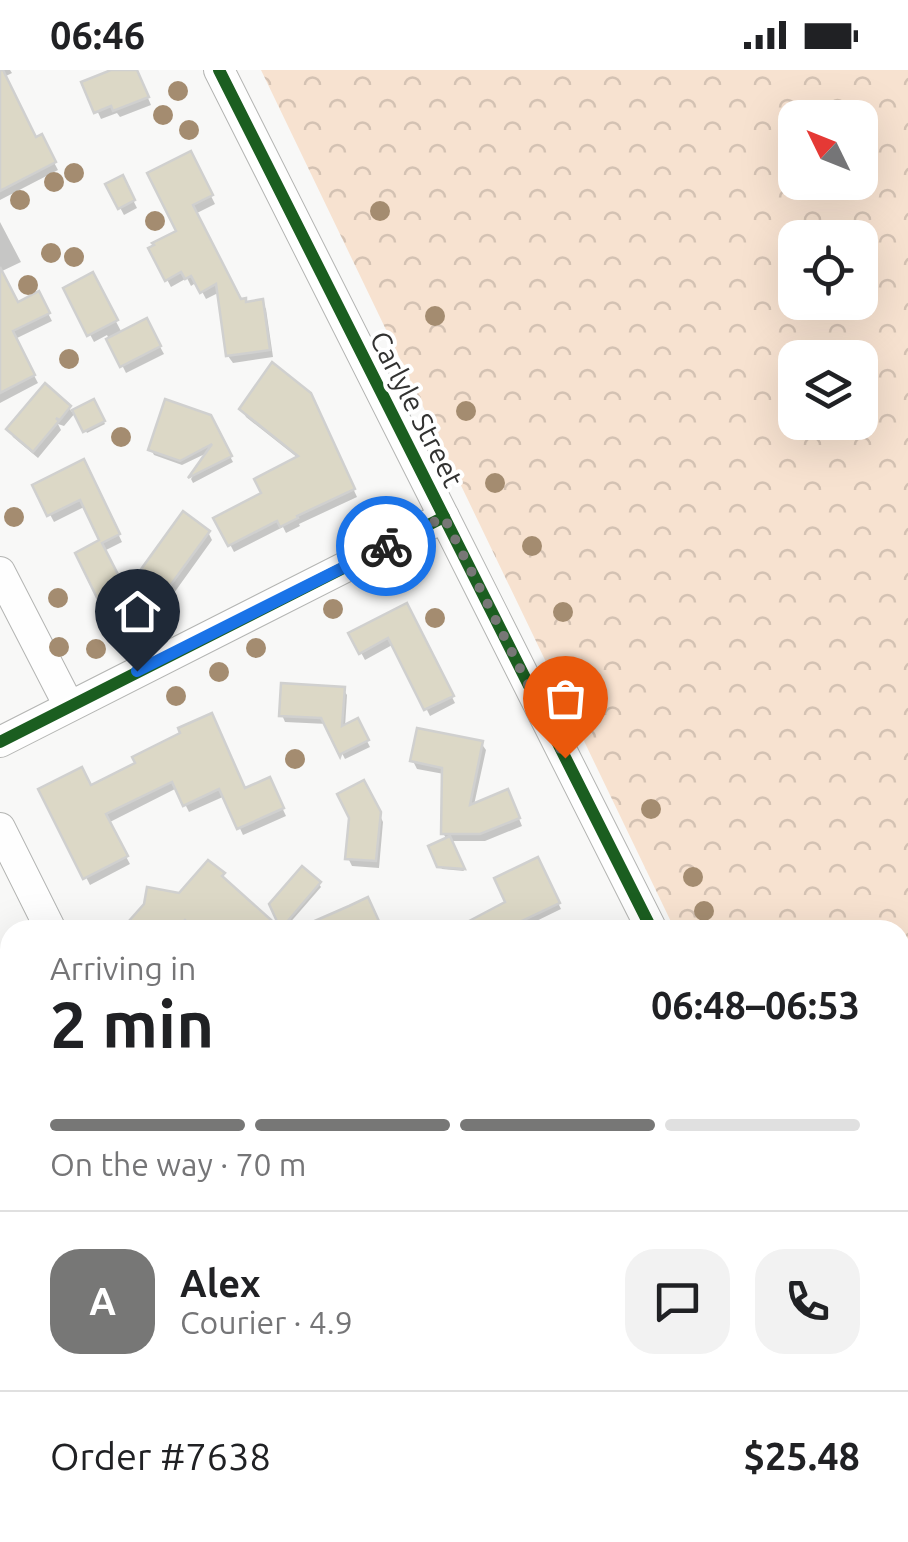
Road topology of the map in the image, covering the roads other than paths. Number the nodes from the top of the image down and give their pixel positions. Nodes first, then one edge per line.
1 (219, 70) edge
2 (444, 517) junction
3 (0, 572) edge
4 (69, 706) junction
5 (0, 742) edge
6 (0, 828) edge
7 (46, 920) edge
8 (647, 920) edge

1 - 2 street, Carlyle Street
2 - 4 street
2 - 8 street, Carlyle Street
3 - 4 street
4 - 5 street
6 - 7 street

